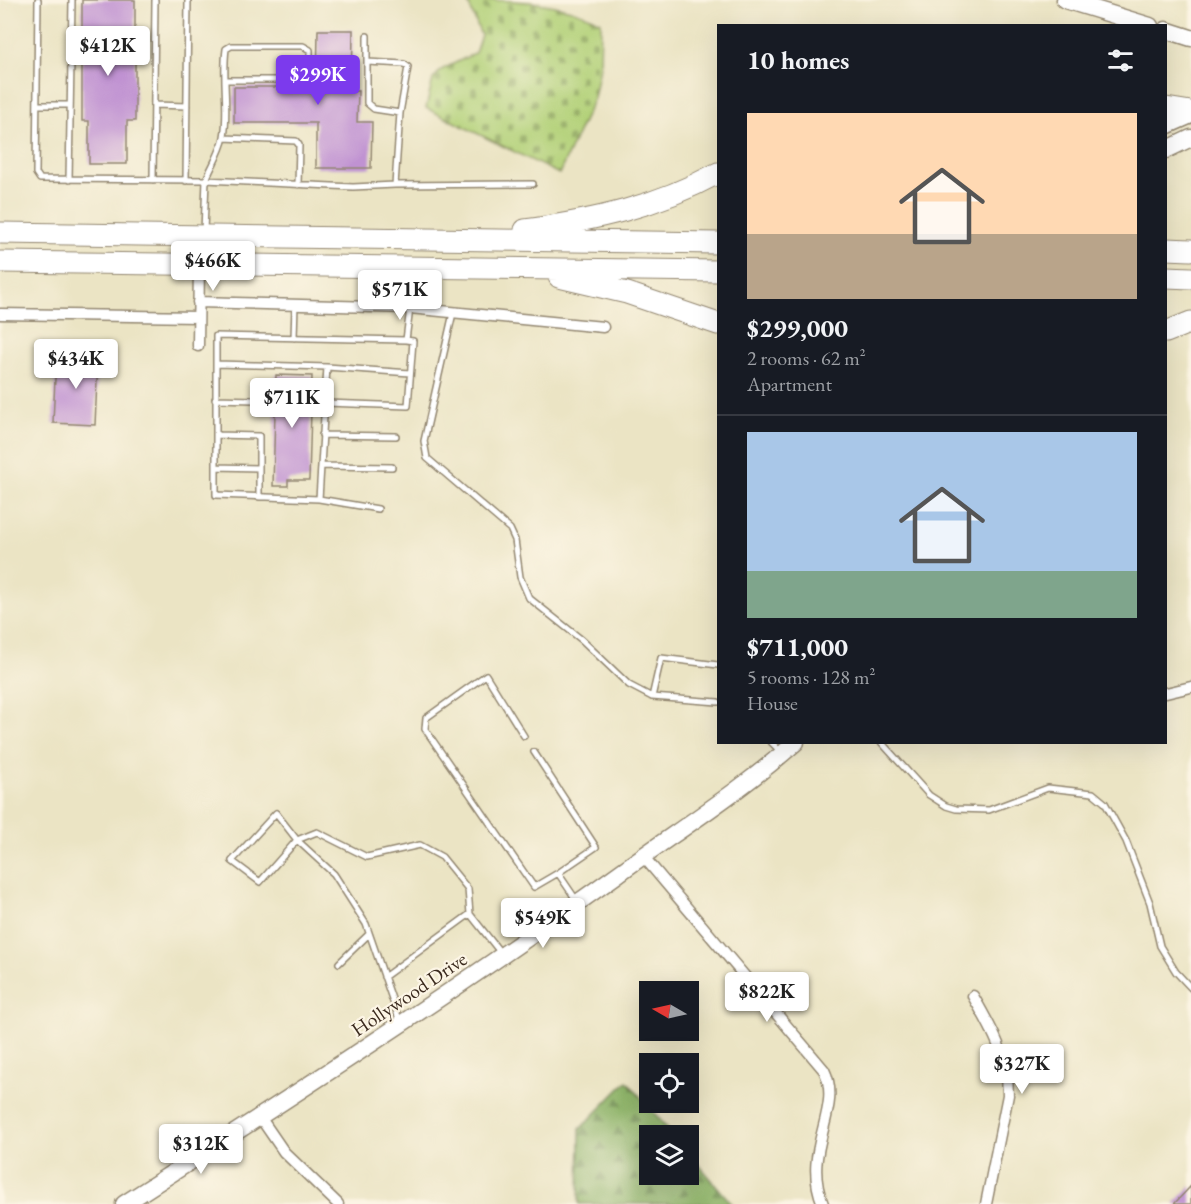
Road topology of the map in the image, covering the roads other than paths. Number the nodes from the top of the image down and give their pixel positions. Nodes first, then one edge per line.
1 (38, 0) edge
2 (72, 0) edge
3 (156, 0) edge
4 (188, 0) edge
5 (1065, 0) edge
6 (1143, 24) edge
7 (1167, 30) edge
8 (367, 36) dead end
9 (1191, 38) edge
10 (367, 62) junction
11 (225, 80) junction
12 (37, 105) junction
13 (70, 105) junction
14 (154, 105) junction
15 (187, 106) junction
16 (1167, 108) edge
17 (400, 113) junction
18 (1191, 114) edge
19 (1167, 126) edge
20 (224, 138) junction
21 (1191, 138) edge
22 (1167, 150) edge
23 (717, 174) edge
24 (69, 180) junction
25 (153, 180) junction
26 (206, 180) junction
27 (186, 181) junction
28 (533, 184) dead end
29 (298, 185) junction
30 (395, 185) junction
31 (0, 233) edge
32 (204, 236) junction
33 (454, 240) junction
34 (717, 243) edge
35 (1167, 249) edge
36 (1191, 250) edge
37 (0, 262) edge
38 (199, 264) junction
39 (521, 268) junction
40 (717, 271) edge
41 (1167, 277) edge
42 (1191, 278) edge
43 (198, 302) junction
44 (295, 304) junction
45 (410, 308) junction
46 (453, 313) junction
47 (0, 314) edge
48 (198, 317) junction
49 (1191, 322) edge
50 (717, 324) edge
51 (603, 327) dead end
52 (1167, 332) edge
53 (294, 338) junction
54 (406, 340) junction
55 (198, 346) dead end
56 (216, 364) junction
57 (327, 367) junction
58 (410, 373) junction
59 (216, 399) junction
60 (255, 400) dead end
61 (326, 403) junction
62 (216, 435) junction
63 (322, 435) junction
64 (396, 436) dead end
65 (321, 466) junction
66 (216, 467) junction
67 (392, 467) dead end
68 (259, 468) junction
69 (259, 497) junction
70 (319, 499) junction
71 (378, 508) dead end
72 (717, 665) edge
73 (1191, 687) edge
74 (1167, 693) edge
75 (652, 697) junction
76 (717, 702) edge
77 (524, 736) dead end
78 (883, 744) edge
79 (777, 748) edge
80 (534, 752) dead end
81 (297, 840) junction
82 (643, 856) junction
83 (558, 873) junction
84 (578, 902) junction
85 (470, 914) junction
86 (369, 934) junction
87 (503, 956) junction
88 (339, 963) dead end
89 (384, 977) junction
90 (1191, 988) edge
91 (973, 996) dead end
92 (401, 1026) junction
93 (260, 1117) junction
94 (124, 1204) edge
95 (339, 1204) edge
96 (823, 1204) edge
97 (986, 1204) edge

1 - 12 lane
2 - 13 lane
3 - 14 lane
4 - 15 lane
5 - 6 main road
7 - 9 main road
8 - 10 lane
10 - 17 lane
10 - 17 lane
11 - 11 lane
11 - 20 lane
12 - 13 lane
12 - 24 lane
13 - 24 lane
14 - 15 lane
14 - 25 lane
15 - 27 lane
16 - 18 highway
17 - 30 lane
18 - 19 main road
20 - 26 lane
20 - 29 lane
21 - 22 main road
23 - 33 highway
24 - 25 lane
25 - 27 lane
26 - 27 lane
26 - 29 lane
26 - 32 lane
28 - 30 lane
29 - 30 lane
31 - 32 highway
32 - 33 highway
32 - 38 street
33 - 34 highway
35 - 36 highway
37 - 38 highway
38 - 39 highway
38 - 43 street
39 - 40 highway
39 - 50 highway
41 - 42 highway
43 - 44 street
43 - 48 street
44 - 45 street
44 - 53 lane
45 - 46 street
45 - 54 lane
46 - 51 street
46 - 75 lane
47 - 48 street
48 - 55 street
49 - 52 highway
53 - 54 lane
53 - 56 lane
54 - 58 lane
56 - 57 lane
56 - 59 lane
57 - 58 lane
57 - 61 lane
58 - 61 lane
59 - 60 lane
59 - 62 lane
61 - 63 lane
62 - 66 lane
62 - 68 lane
63 - 64 lane
63 - 65 lane
65 - 67 lane
65 - 70 lane
66 - 68 lane
66 - 69 lane
68 - 69 lane
69 - 70 lane
70 - 71 lane
72 - 75 lane
73 - 74 street
75 - 76 lane
77 - 83 lane
78 - 90 lane
79 - 82 main road, Hollywood Drive
80 - 83 lane
81 - 81 lane
81 - 85 lane
81 - 86 lane
82 - 84 main road, Hollywood Drive
82 - 96 street
83 - 84 lane
84 - 87 main road, Hollywood Drive
85 - 87 lane
85 - 89 lane
86 - 88 lane
86 - 89 lane
87 - 92 main road, Hollywood Drive
89 - 92 lane
91 - 97 street
92 - 93 main road, Hollywood Drive
93 - 94 main road, Hollywood Drive
93 - 95 street

